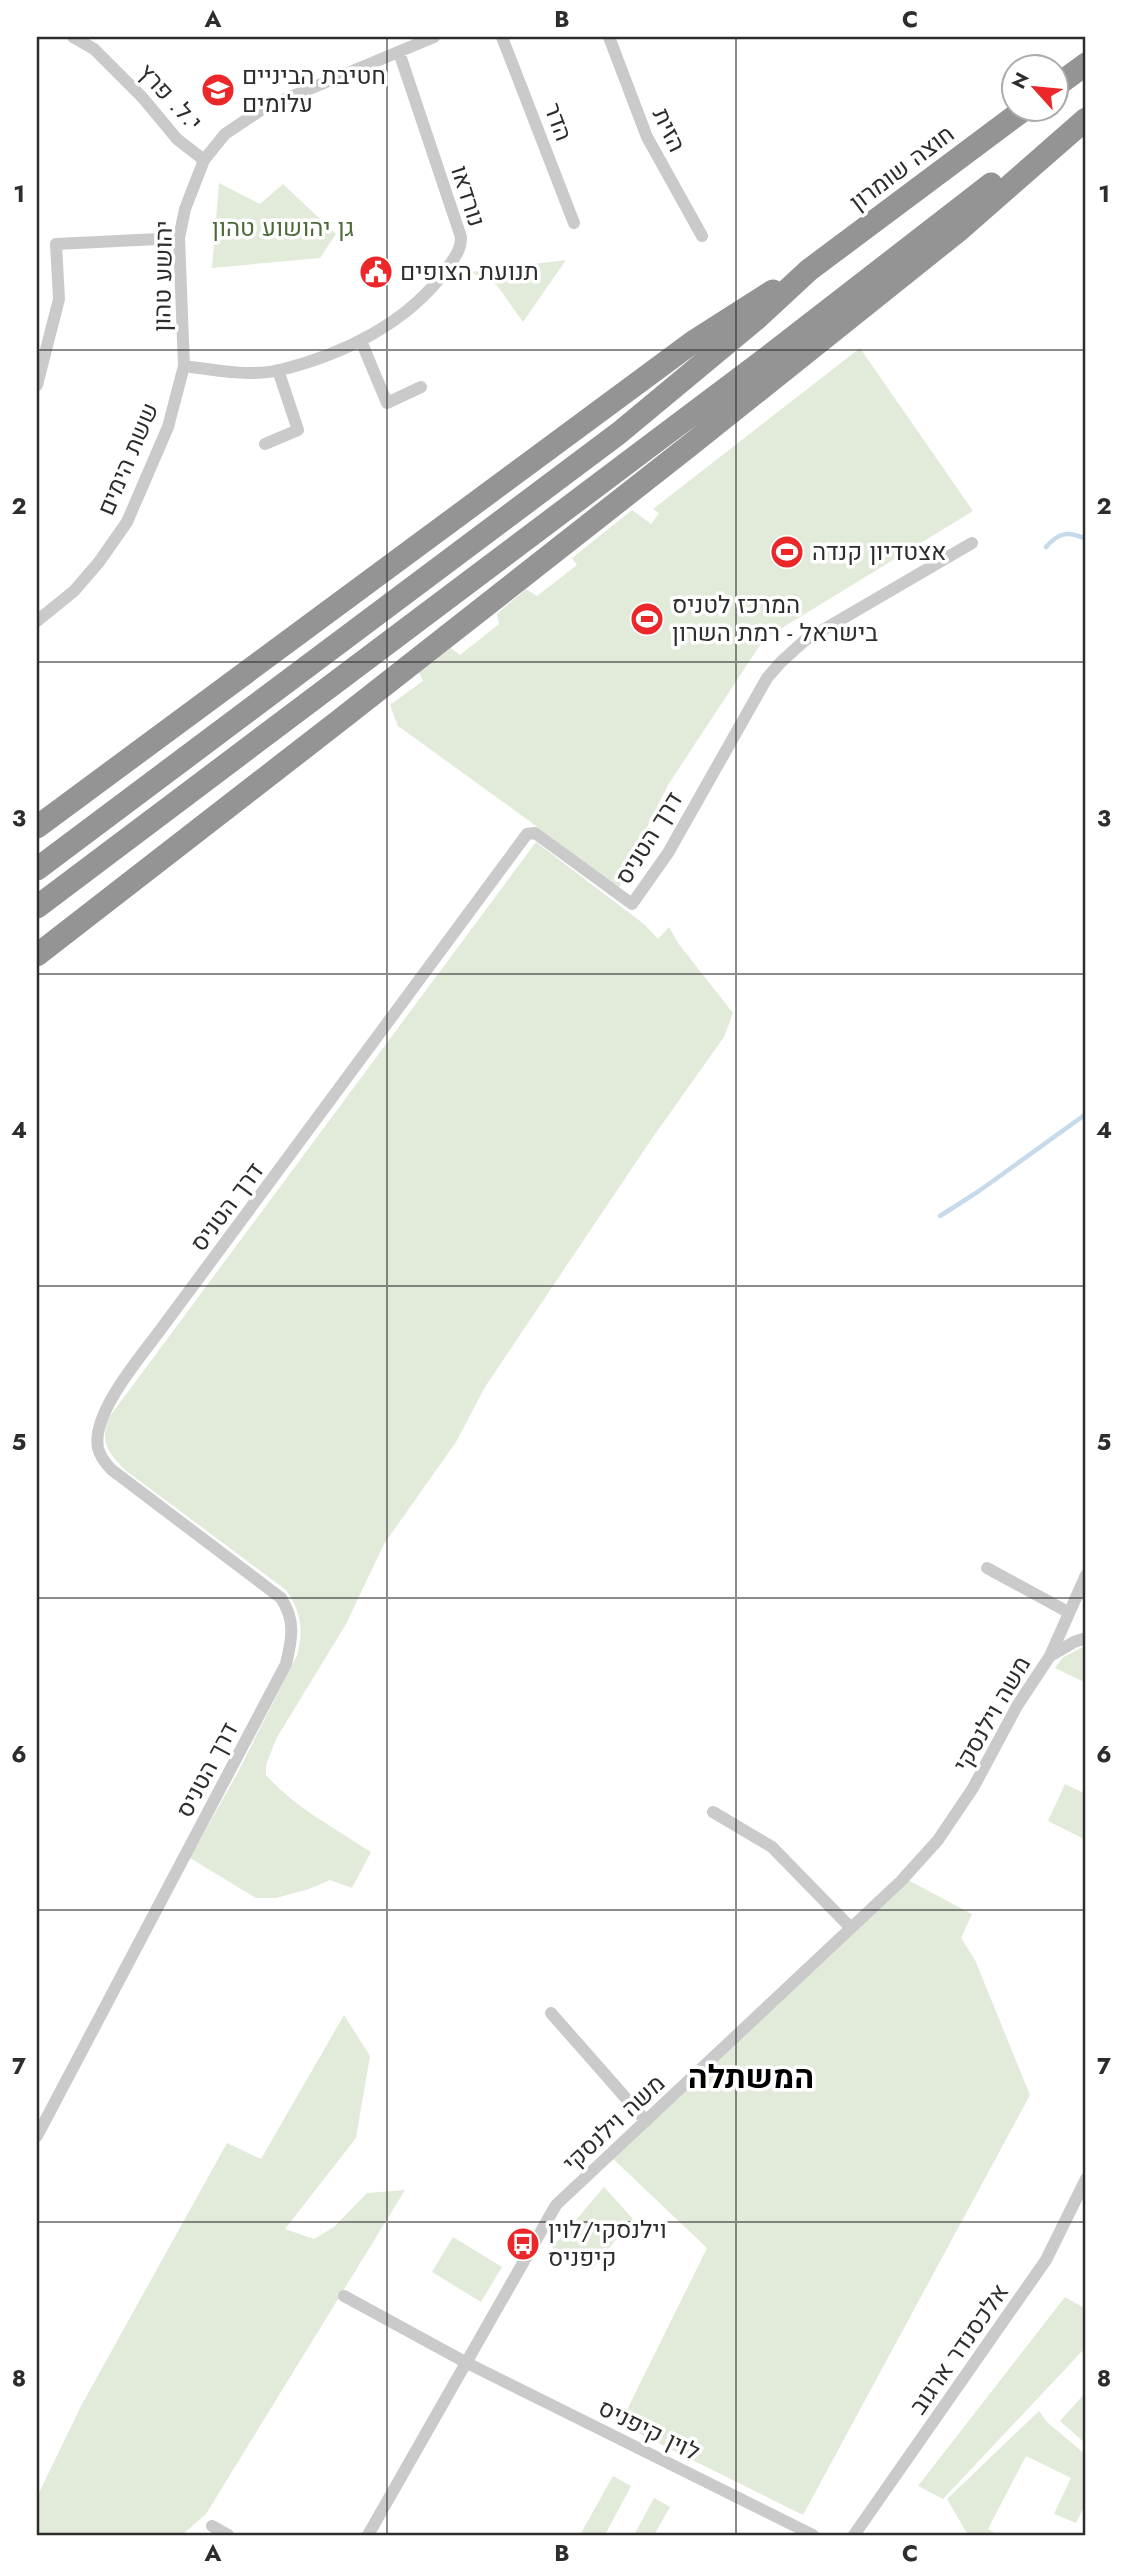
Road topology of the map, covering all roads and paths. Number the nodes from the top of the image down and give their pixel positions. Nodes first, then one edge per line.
1 (73, 37) edge
2 (434, 37) edge
3 (502, 37) edge
4 (609, 37) edge
5 (399, 52) junction
6 (1086, 64) edge
7 (1070, 76) edge
8 (1086, 117) edge
9 (1007, 122) edge
10 (204, 160) junction
11 (574, 223) dead end
12 (702, 236) dead end
13 (179, 238) junction
14 (809, 270) junction
15 (361, 341) junction
16 (184, 366) junction
17 (278, 370) junction
18 (37, 385) edge
19 (421, 387) dead end
20 (265, 444) dead end
21 (972, 543) dead end
22 (37, 621) edge
23 (37, 827) edge
24 (37, 869) edge
25 (37, 907) edge
26 (37, 955) edge
27 (987, 1568) dead end
28 (1086, 1575) edge
29 (1068, 1612) junction
30 (1086, 1638) edge
31 (1050, 1656) junction
32 (713, 1812) dead end
33 (850, 1927) junction
34 (551, 2013) dead end
35 (646, 2121) junction
36 (37, 2136) edge
37 (1086, 2179) edge
38 (344, 2295) dead end
39 (467, 2363) junction
40 (212, 2526) dead end
41 (229, 2535) edge
42 (368, 2535) edge
43 (813, 2535) edge
44 (854, 2535) edge

1 - 10 street, י.ל. פרץ
2 - 5 street, יהושע טהון
3 - 11 street, הדר
4 - 12 street, הזית
5 - 10 street, יהושע טהון
5 - 15 street, נורדאו
6 - 7 highway
8 - 25 highway
8 - 26 highway
9 - 14 highway, חוצה שומרון
10 - 13 street, יהושע טהון
13 - 16 street, יהושע טהון
13 - 18 street
14 - 23 highway
14 - 24 highway
15 - 17 street, נורדאו
15 - 19 street
16 - 17 street, נורדאו
16 - 22 street, ששת הימים
17 - 20 street
21 - 36 street, דרך הטניס
27 - 29 street
28 - 29 street, משה וילנסקי
29 - 31 street, משה וילנסקי
30 - 31 street
31 - 33 street, משה וילנסקי
32 - 33 street
33 - 35 street, משה וילנסקי
34 - 35 street
35 - 39 street, משה וילנסקי
37 - 44 street, אלכסנדר ארגוב
38 - 39 street, לוין קיפניס
39 - 42 street, משה וילנסקי
39 - 43 street, לוין קיפניס
40 - 41 street

